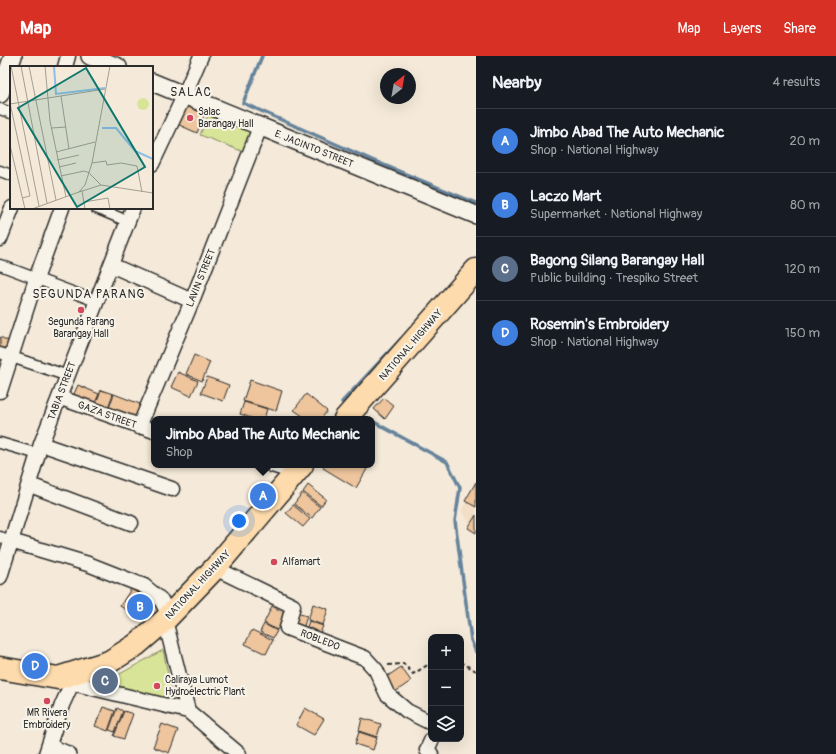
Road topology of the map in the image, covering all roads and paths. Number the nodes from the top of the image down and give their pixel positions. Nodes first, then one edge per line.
1 (13, 56) edge
2 (68, 56) edge
3 (90, 56) edge
4 (201, 56) edge
5 (115, 64) edge
6 (64, 66) edge
7 (153, 82) edge
8 (0, 94) edge
9 (184, 96) junction
10 (0, 109) edge
11 (10, 113) edge
12 (260, 128) junction
13 (153, 162) edge
14 (0, 171) edge
15 (10, 175) edge
16 (12, 209) edge
17 (62, 209) edge
18 (98, 209) edge
19 (133, 209) edge
20 (476, 215) edge
21 (128, 221) junction
22 (0, 239) edge
23 (0, 265) edge
24 (111, 265) junction
25 (476, 270) edge
26 (36, 280) junction
27 (96, 301) junction
28 (192, 301) junction
29 (6, 355) edge
30 (68, 376) junction
31 (0, 391) edge
32 (60, 398) junction
33 (348, 416) edge
34 (139, 427) junction
35 (151, 430) edge
36 (0, 443) edge
37 (40, 449) junction
38 (299, 468) edge
39 (30, 485) junction
40 (172, 489) dead end
41 (131, 523) dead end
42 (6, 539) edge
43 (215, 568) junction
44 (0, 577) edge
45 (167, 618) junction
46 (464, 664) edge
47 (428, 665) edge
48 (0, 668) edge
49 (376, 670) junction
50 (476, 671) edge
51 (65, 680) junction
52 (188, 711) junction
53 (428, 722) edge
54 (431, 742) edge
55 (48, 750) edge
56 (69, 754) edge
57 (239, 754) edge
58 (431, 754) edge

1 - 8 street
2 - 6 street
3 - 5 street
4 - 9 street
7 - 9 street, E. JACINTO STREET
9 - 12 street, E. JACINTO STREET
9 - 13 street
10 - 11 street
12 - 20 street, E. JACINTO STREET
12 - 28 street, LAVIN STREET
14 - 15 street
16 - 22 street
17 - 26 street
18 - 21 street
19 - 21 street, TABIA STREET
21 - 24 street, TABIA STREET
23 - 26 street
24 - 27 street, TABIA STREET
24 - 28 street
25 - 33 main road, NATIONAL HIGHWAY
26 - 27 street
26 - 29 street
27 - 30 street, TABIA STREET
28 - 34 street, LAVIN STREET
29 - 30 street
29 - 31 street
30 - 32 street, TABIA STREET
32 - 34 street, GAZA STREET
32 - 37 street, TABIA STREET
34 - 35 street, GAZA STREET
36 - 37 street
37 - 39 street, TABIA STREET
37 - 40 street
38 - 43 main road, NATIONAL HIGHWAY
39 - 41 street
39 - 42 street, TABIA STREET
42 - 44 street, TABIA STREET
42 - 45 street
43 - 45 main road, NATIONAL HIGHWAY
43 - 49 street, ROBLEDO
45 - 51 main road, NATIONAL HIGHWAY
45 - 52 street
46 - 50 path
47 - 49 path
48 - 51 main road, NATIONAL HIGHWAY
49 - 53 street, ROBLEDO
51 - 52 street
51 - 55 street
52 - 57 street
54 - 58 street
55 - 56 street

